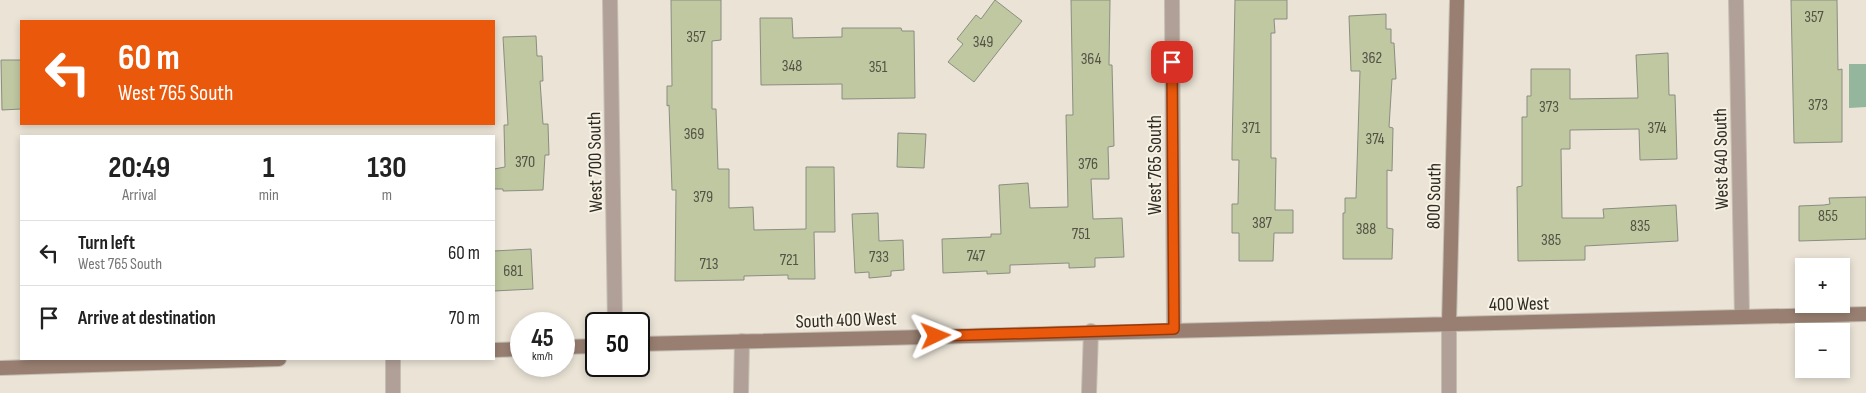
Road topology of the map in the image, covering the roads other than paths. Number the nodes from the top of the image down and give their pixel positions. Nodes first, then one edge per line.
1 (610, 0) edge
2 (1172, 0) edge
3 (1457, 0) edge
4 (1736, 0) edge
5 (615, 312) edge
6 (1866, 314) edge
7 (1742, 316) junction
8 (1449, 324) junction
9 (1174, 329) junction
10 (1091, 331) junction
11 (742, 341) junction
12 (650, 344) edge
13 (510, 349) edge
14 (495, 350) edge
15 (248, 360) edge
16 (393, 360) edge
17 (0, 368) edge
18 (392, 393) edge
19 (741, 393) edge
20 (1089, 393) edge
21 (1449, 393) edge

1 - 5 street, West 700 South
2 - 9 street, West 765 South
3 - 8 main road, 800 South
4 - 7 street, West 840 South
6 - 7 main road, 400 West
7 - 8 main road, 400 West
8 - 9 main road, 400 West
8 - 21 street, 800 South
9 - 10 main road, South 400 West
10 - 11 main road, South 400 West
10 - 20 street
11 - 12 main road, South 400 West
11 - 19 street
13 - 14 main road
15 - 17 main road
16 - 18 street

